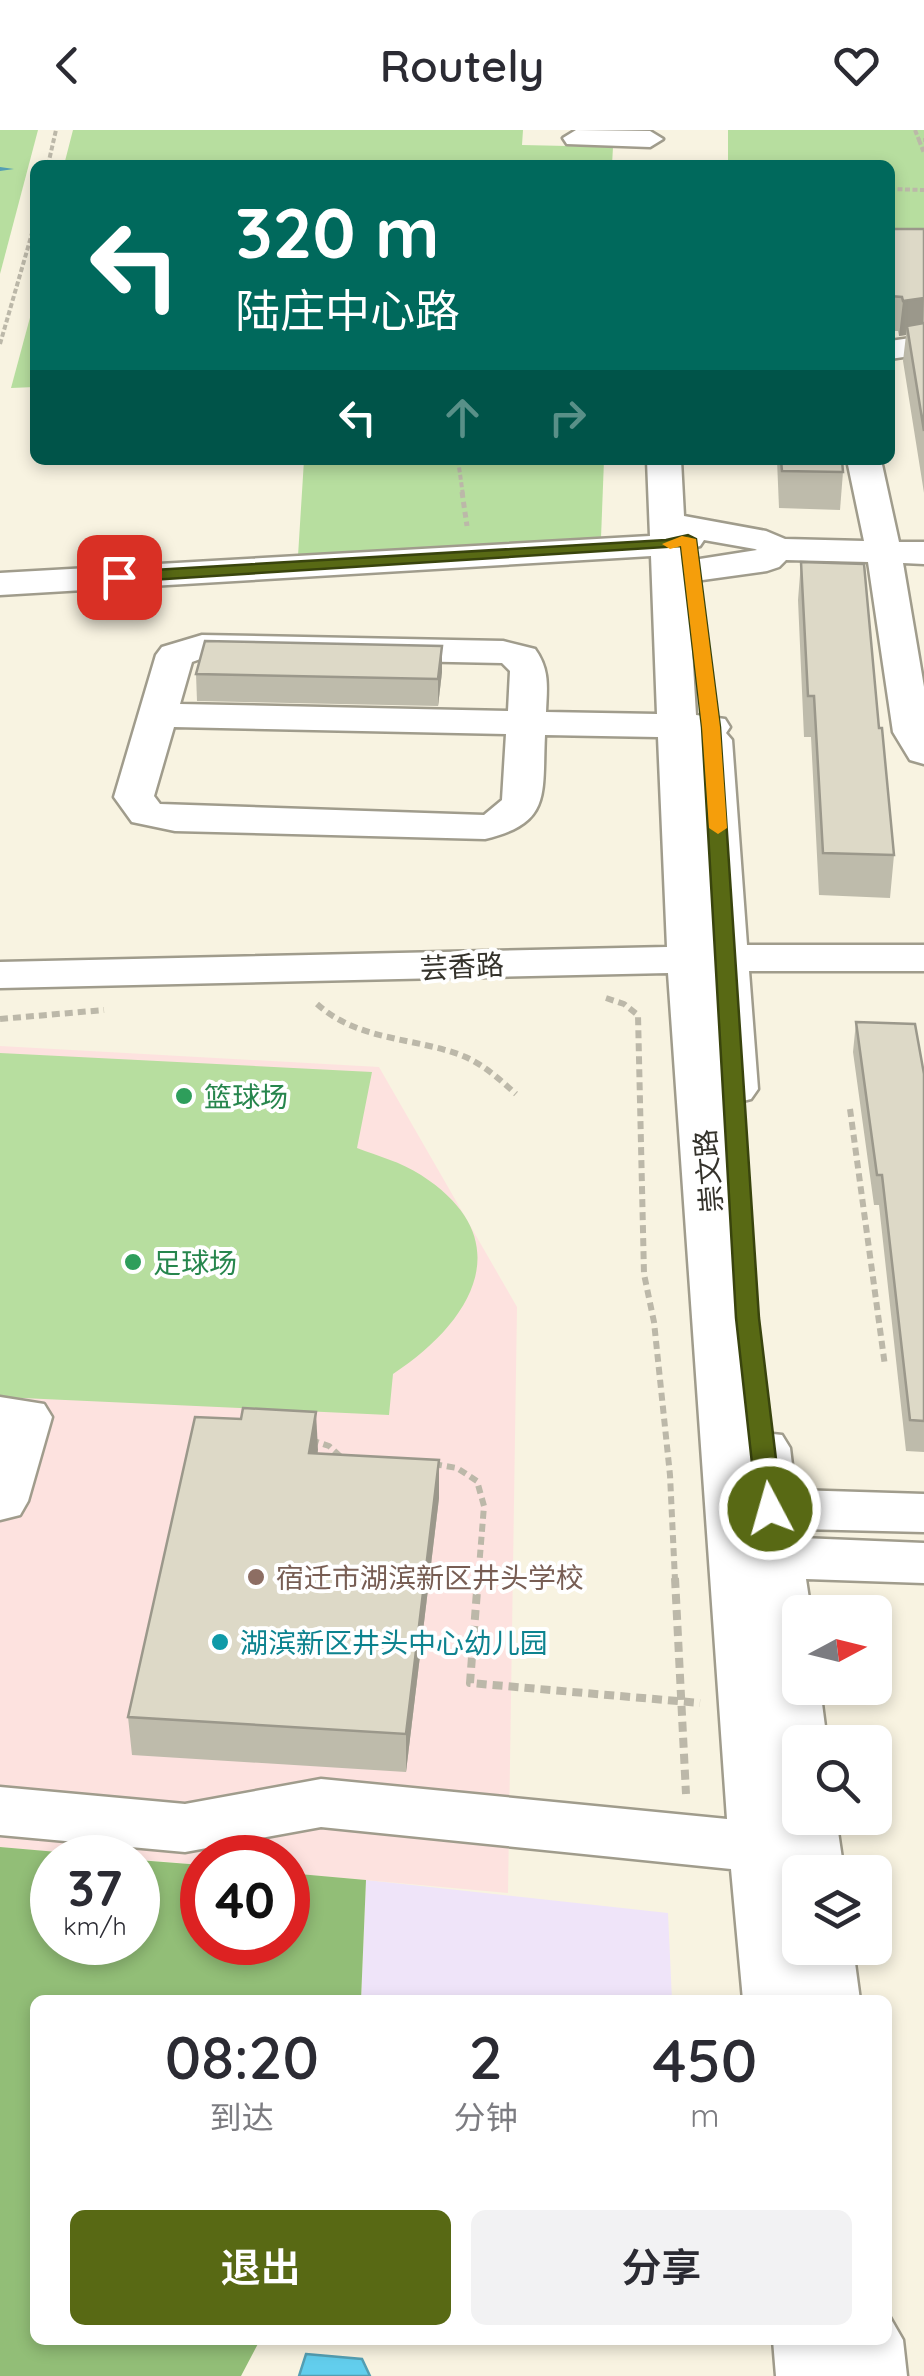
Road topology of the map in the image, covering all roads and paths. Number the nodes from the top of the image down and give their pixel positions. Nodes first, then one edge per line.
1 (56, 130) edge
2 (916, 130) edge
3 (576, 138) dead end
4 (922, 140) edge
5 (658, 142) edge
6 (924, 154) edge
7 (49, 160) edge
8 (895, 189) edge
9 (924, 190) edge
10 (30, 240) edge
11 (0, 344) edge
12 (459, 465) edge
13 (665, 465) edge
14 (684, 465) edge
15 (865, 465) edge
16 (678, 547) junction
17 (884, 552) junction
18 (924, 553) edge
19 (475, 556) junction
20 (0, 584) edge
21 (158, 715) junction
22 (526, 723) junction
23 (694, 727) junction
24 (924, 752) edge
25 (924, 958) edge
26 (709, 968) junction
27 (0, 976) edge
28 (924, 982) edge
29 (0, 986) edge
30 (114, 997) junction
31 (602, 997) dead end
32 (337, 1003) dead end
33 (298, 1004) dead end
34 (318, 1004) junction
35 (0, 1006) edge
36 (0, 1019) edge
37 (516, 1094) dead end
38 (850, 1110) dead end
39 (867, 1234) junction
40 (886, 1234) edge
41 (886, 1366) dead end
42 (0, 1415) edge
43 (302, 1440) edge
44 (343, 1459) edge
45 (423, 1463) edge
46 (0, 1501) edge
47 (924, 1513) edge
48 (754, 1532) junction
49 (924, 1563) edge
50 (682, 1702) junction
51 (746, 1707) junction
52 (791, 1725) edge
53 (0, 1811) edge
54 (688, 1840) junction
55 (793, 1846) edge
56 (822, 1965) edge
57 (777, 1995) edge
58 (826, 1995) edge
59 (811, 2345) edge
60 (867, 2345) edge
61 (814, 2376) edge
62 (870, 2376) edge

1 - 7 path
2 - 4 path
3 - 5 street
4 - 6 path
8 - 9 path
10 - 11 path
12 - 19 path
13 - 16 street, 崇文路
14 - 16 street, 崇文路
15 - 17 street
16 - 17 street
16 - 19 street
16 - 23 street, 崇文路
17 - 18 street
17 - 24 street
19 - 20 street
21 - 22 street
21 - 22 street
21 - 22 street
22 - 23 street
23 - 26 street, 崇文路
25 - 26 street, 芸香路
26 - 27 street, 芸香路
26 - 28 street, 芸香路
26 - 30 street, 芸香路
26 - 48 street, 崇文路
29 - 30 street, 芸香路
30 - 35 street
30 - 36 path
31 - 50 path
32 - 34 path
33 - 34 path
34 - 37 path
38 - 39 path
39 - 40 path
39 - 41 path
42 - 46 street
43 - 44 path
45 - 50 path
47 - 48 street
48 - 49 street
48 - 51 street, 崇文路
48 - 52 street, 崇文路
50 - 51 path
50 - 54 path
51 - 55 street, 崇文路
53 - 54 street
54 - 55 street
55 - 57 street, 崇文路
56 - 58 street
59 - 61 street
60 - 62 street

